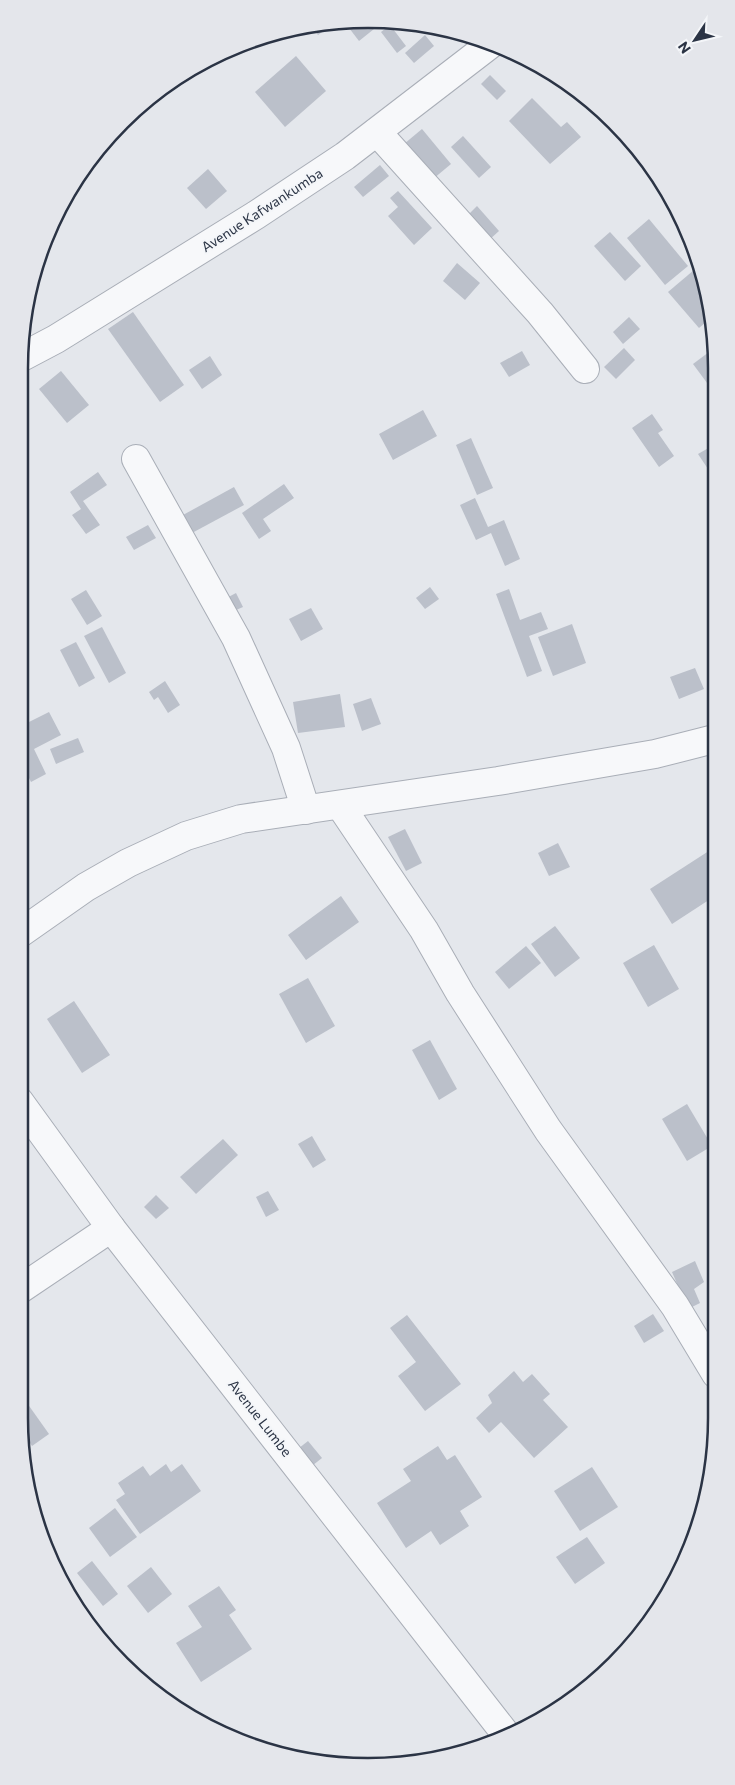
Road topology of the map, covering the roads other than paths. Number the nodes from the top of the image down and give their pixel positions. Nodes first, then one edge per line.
1 (485, 49) edge
2 (378, 132) junction
3 (28, 354) edge
4 (585, 369) dead end
5 (136, 459) dead end
6 (708, 741) edge
7 (340, 805) junction
8 (306, 810) junction
9 (28, 928) edge
10 (28, 1113) edge
11 (111, 1228) junction
12 (28, 1284) edge
13 (708, 1361) edge
14 (502, 1730) edge

1 - 2 street, Avenue Kafwankumba
2 - 3 street, Avenue Kafwankumba
2 - 4 street
5 - 8 street
6 - 7 street
7 - 8 street
7 - 13 street
8 - 9 street
10 - 11 street, Avenue Lumbe
11 - 12 street
11 - 14 street, Avenue Lumbe

